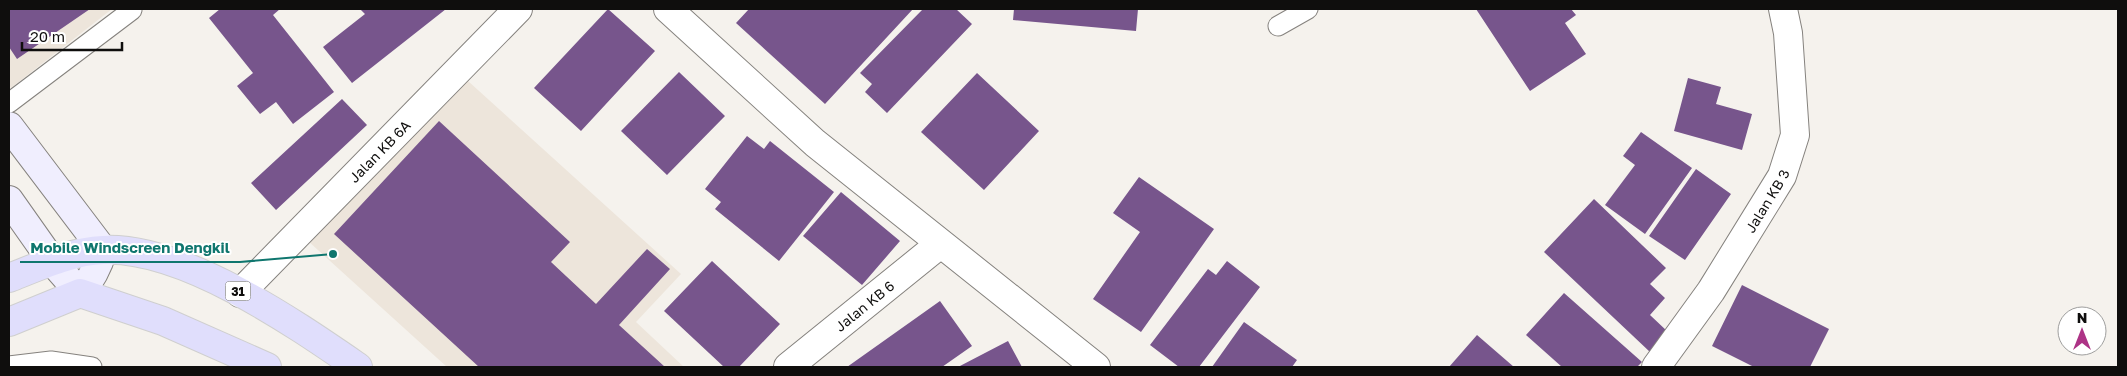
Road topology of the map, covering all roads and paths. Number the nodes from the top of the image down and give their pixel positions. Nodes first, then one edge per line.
1 (131, 9) edge
2 (518, 9) edge
3 (668, 9) edge
4 (1308, 9) edge
5 (1783, 9) edge
6 (1278, 26) dead end
7 (9, 103) edge
8 (9, 126) edge
9 (9, 200) edge
10 (940, 244) junction
11 (103, 250) junction
12 (52, 261) junction
13 (9, 278) edge
14 (80, 293) junction
15 (240, 293) junction
16 (9, 322) edge
17 (9, 366) edge
18 (92, 367) edge
19 (267, 367) edge
20 (358, 367) edge
21 (788, 367) edge
22 (1096, 367) edge
23 (1656, 367) edge

1 - 7 lane
2 - 15 street, Jalan KB 6A
3 - 10 street
4 - 6 lane
5 - 23 street, Jalan KB 3
8 - 11 main road
9 - 12 main road
10 - 21 street, Jalan KB 6
10 - 22 street
11 - 12 main road, 31
11 - 14 main road
11 - 15 main road, 31
12 - 13 main road, 31
12 - 14 main road
14 - 16 main road
14 - 19 main road
15 - 20 main road, 31
17 - 18 lane

